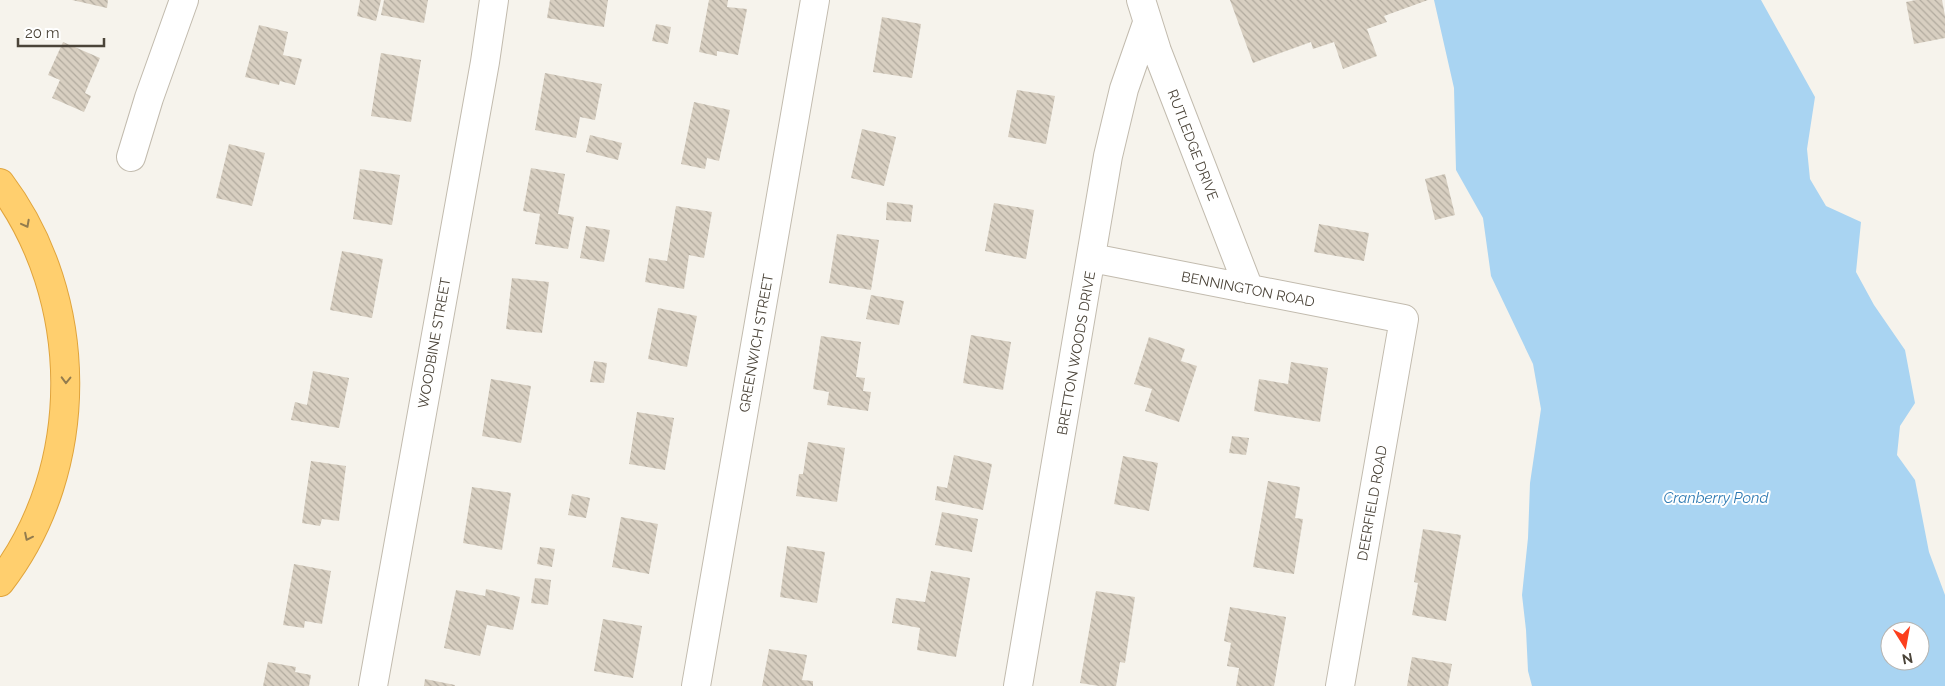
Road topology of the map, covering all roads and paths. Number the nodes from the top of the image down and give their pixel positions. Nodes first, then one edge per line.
1 (184, 0) edge
2 (494, 0) edge
3 (815, 0) edge
4 (1144, 11) edge
5 (131, 157) dead end
6 (0, 184) edge
7 (1092, 258) junction
8 (1249, 289) junction
9 (1404, 319) joint
10 (0, 582) edge
11 (373, 686) edge
12 (696, 686) edge
13 (1018, 686) edge
14 (1340, 686) edge

1 - 5 street
2 - 11 street, WOODBINE STREET
3 - 12 street, GREENWICH STREET
4 - 7 street, BRETTON WOODS DRIVE
4 - 8 street, RUTLEDGE DRIVE
6 -> 10 highway
7 - 8 street, BENNINGTON ROAD
7 - 13 street, BRETTON WOODS DRIVE
8 - 9 street, BENNINGTON ROAD
9 - 14 street, DEERFIELD ROAD

